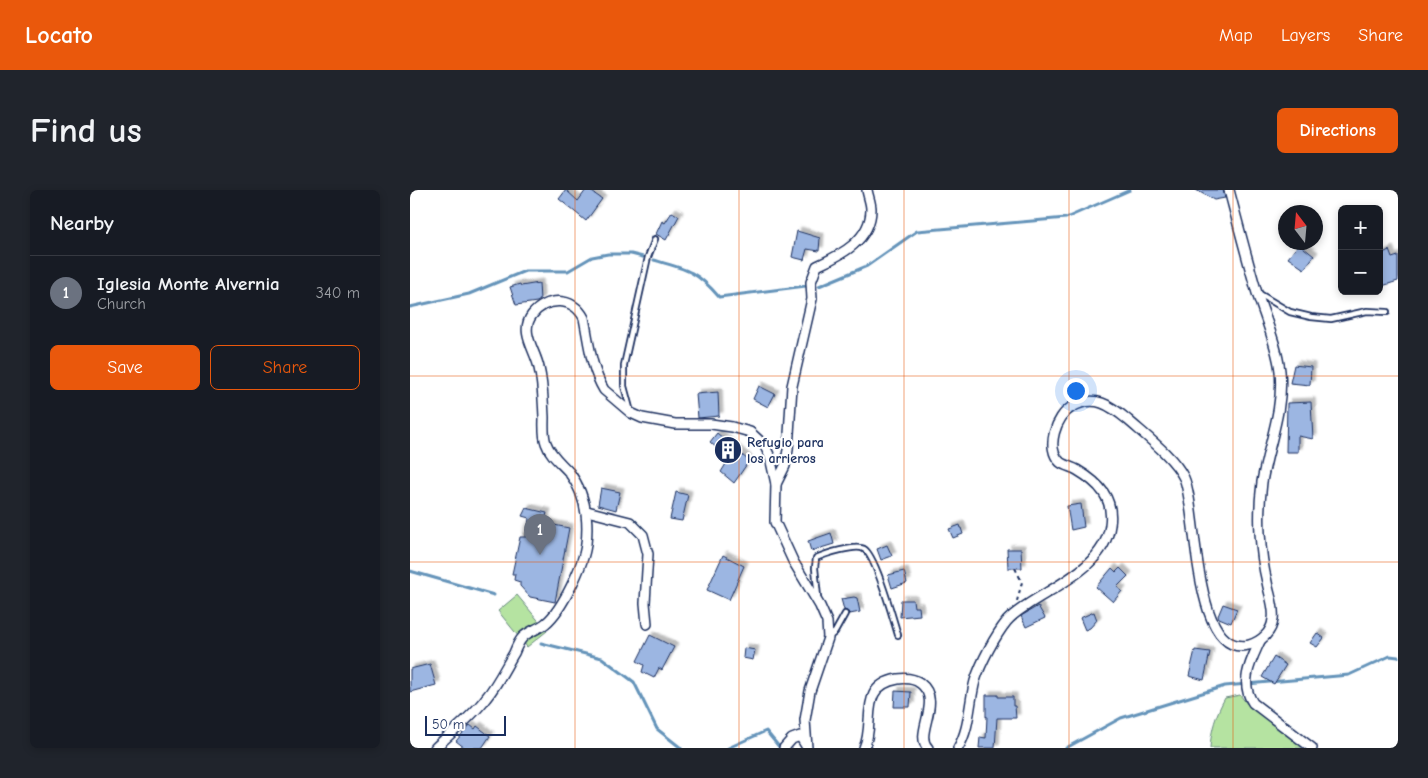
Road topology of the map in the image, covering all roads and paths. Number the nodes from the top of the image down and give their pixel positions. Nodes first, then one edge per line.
1 (867, 190) edge
2 (1229, 190) edge
3 (655, 239) dead end
4 (1257, 292) junction
5 (1388, 312) dead end
6 (631, 413) junction
7 (776, 484) junction
8 (587, 511) junction
9 (1015, 568) dead end
10 (820, 606) junction
11 (844, 614) dead end
12 (1012, 617) junction
13 (647, 624) dead end
14 (898, 634) dead end
15 (828, 638) junction
16 (1260, 641) junction
17 (785, 747) edge
18 (435, 748) edge
19 (807, 748) edge
20 (864, 748) edge
21 (928, 748) edge
22 (958, 748) edge
23 (1312, 748) edge

1 - 7 street
2 - 4 street
3 - 6 lane
4 - 5 lane
4 - 16 street
6 - 7 street
6 - 8 street
7 - 10 street
8 - 13 street
8 - 18 street
9 - 12 path
10 - 14 lane
10 - 15 street
11 - 15 lane
12 - 16 street
12 - 22 street
15 - 19 street
16 - 23 street
17 - 19 street
20 - 21 street

